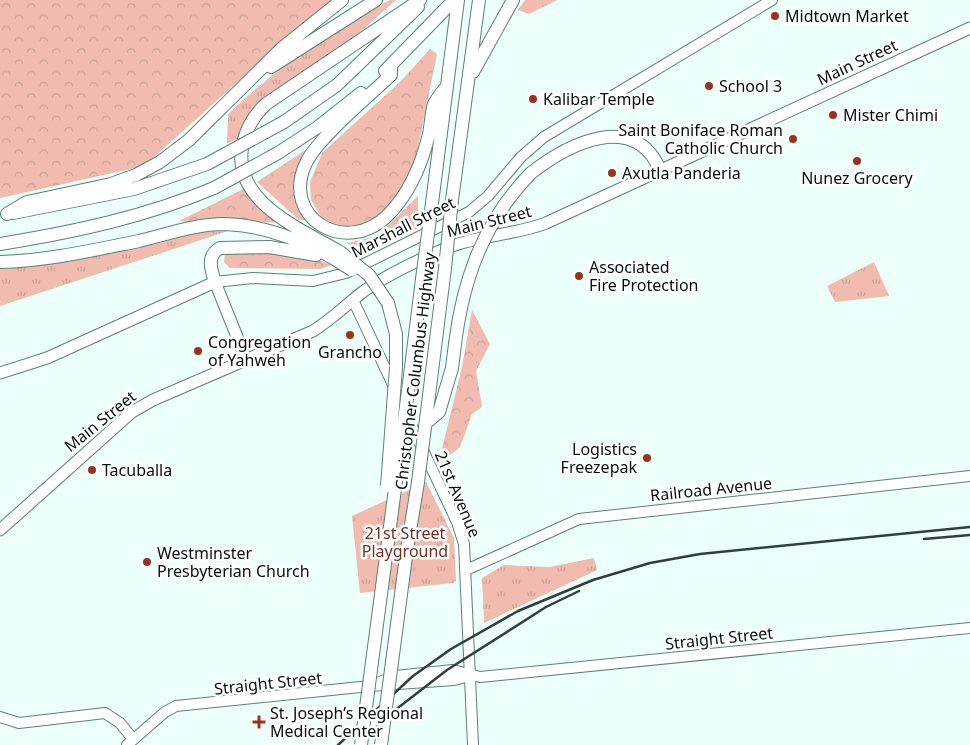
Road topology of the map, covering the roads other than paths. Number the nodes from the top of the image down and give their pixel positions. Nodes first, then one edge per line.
1 (342, 0) edge
2 (376, 0) edge
3 (420, 0) edge
4 (425, 0) edge
5 (454, 0) edge
6 (458, 0) edge
7 (478, 0) edge
8 (513, 0) edge
9 (772, 0) edge
10 (970, 28) edge
11 (391, 66) junction
12 (469, 79) junction
13 (447, 86) junction
14 (220, 108) junction
15 (660, 170) junction
16 (3, 215) edge
17 (0, 244) edge
18 (335, 257) junction
19 (0, 262) edge
20 (215, 282) junction
21 (353, 300) junction
22 (386, 304) junction
23 (246, 359) junction
24 (0, 373) edge
25 (426, 425) junction
26 (970, 476) edge
27 (0, 530) edge
28 (466, 570) junction
29 (377, 624) junction
30 (970, 628) edge
31 (470, 676) junction
32 (0, 717) edge
33 (130, 742) edge
34 (361, 745) edge
35 (381, 745) edge
36 (473, 745) edge

1 - 14 highway
2 - 14 highway
3 - 18 highway
4 - 16 highway, bridge
5 - 11 highway
6 - 13 highway, Christopher Columbus Highway
7 - 12 highway, Christopher Columbus Highway
8 - 12 highway
9 - 20 street, Marshall Street
10 - 15 main road, Main Street
11 - 13 highway
11 - 17 highway, bridge
12 - 25 highway, Christopher Columbus Highway, bridge
13 - 29 highway, Christopher Columbus Highway, bridge
14 - 16 highway
15 - 21 main road, Main Street
15 - 25 highway, bridge
18 - 19 highway
18 - 20 highway
18 - 22 highway, bridge
18 - 22 highway, bridge
20 - 23 main road
20 - 24 main road, Marshall Street
21 - 23 main road, Main Street
21 - 28 street, 21st Avenue
22 - 29 highway, bridge
23 - 27 main road, Main Street
25 - 35 highway, Christopher Columbus Highway, bridge
26 - 28 street, Railroad Avenue
28 - 31 street, 21st Avenue
29 - 34 highway, Christopher Columbus Highway, bridge
30 - 31 street, Straight Street
31 - 33 street, Straight Street
31 - 36 street, 21st Avenue
32 - 33 street

